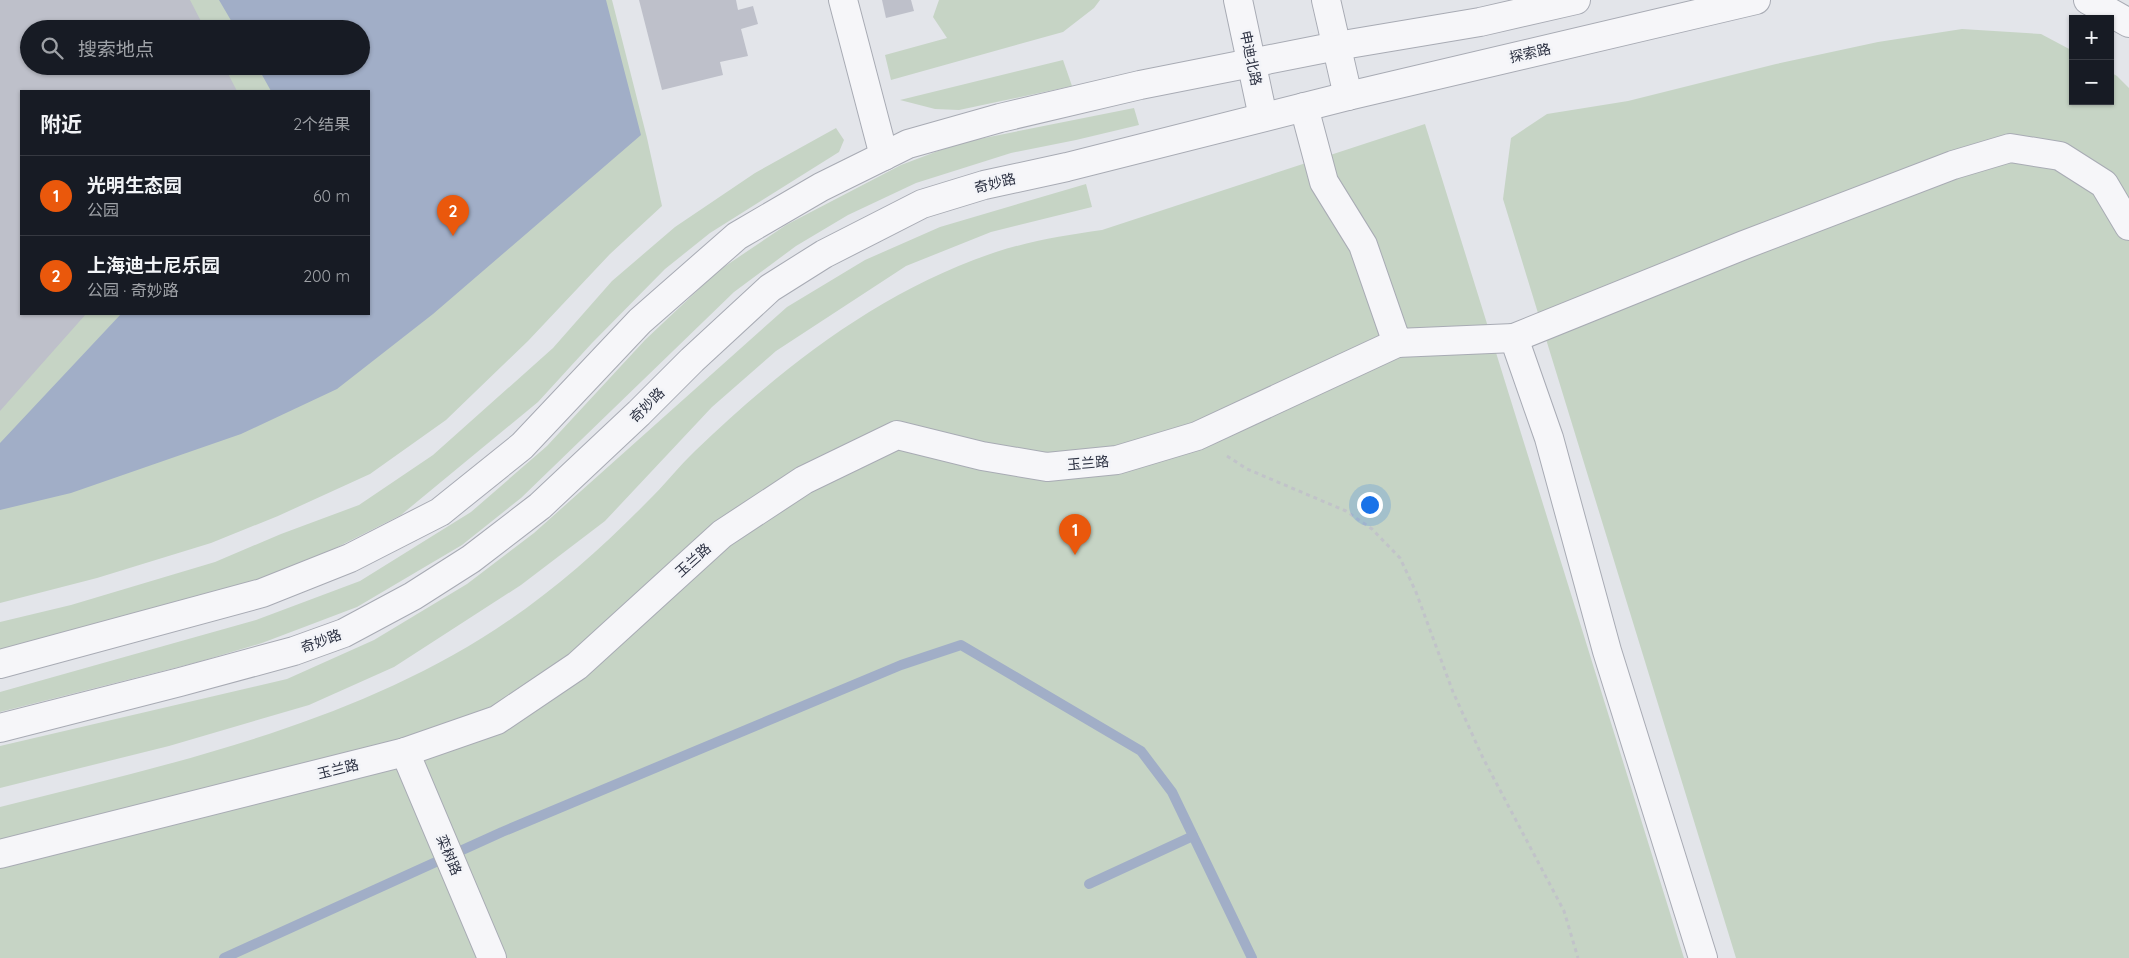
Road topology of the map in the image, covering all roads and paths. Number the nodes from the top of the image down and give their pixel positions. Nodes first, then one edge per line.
1 (843, 0) edge
2 (1238, 0) edge
3 (1326, 0) edge
4 (1576, 0) edge
5 (1756, 0) edge
6 (2088, 0) edge
7 (2129, 23) edge
8 (1337, 46) junction
9 (1252, 62) junction
10 (1348, 96) junction
11 (1304, 107) junction
12 (1263, 117) junction
13 (884, 156) junction
14 (2129, 226) edge
15 (1514, 338) junction
16 (1397, 342) junction
17 (1197, 436) junction
18 (0, 664) edge
19 (0, 728) edge
20 (405, 752) junction
21 (0, 854) edge
22 (492, 958) edge
23 (1578, 958) edge
24 (1703, 958) edge

1 - 13 street
2 - 9 street, 申迪北路
3 - 8 street
4 - 8 street
5 - 10 street, 探索路
6 - 7 street
8 - 9 street
8 - 10 street
9 - 12 street, 申迪北路
9 - 13 street
10 - 11 street, 探索路
11 - 12 street, 奇妙路
11 - 16 street
12 - 19 street, 奇妙路
13 - 18 street
14 - 15 street
15 - 16 street
15 - 24 street
16 - 17 street, 玉兰路
17 - 20 street, 玉兰路
17 - 23 path
20 - 21 street, 玉兰路
20 - 22 street, 栾树路

